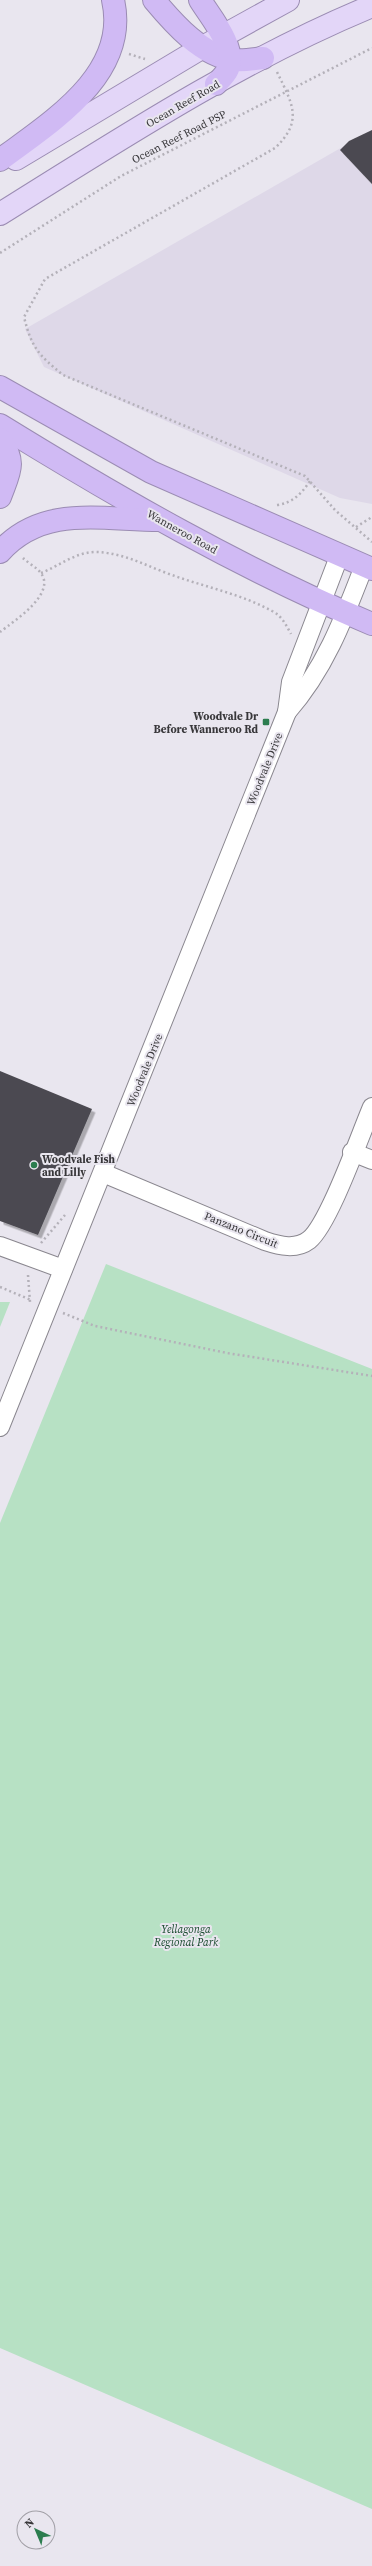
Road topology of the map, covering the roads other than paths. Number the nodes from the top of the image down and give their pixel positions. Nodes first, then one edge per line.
1 (113, 0) edge
2 (154, 0) edge
3 (200, 0) edge
4 (288, 0) edge
5 (372, 6) edge
6 (222, 36) junction
7 (203, 47) junction
8 (229, 58) junction
9 (263, 58) junction
10 (216, 84) junction
11 (0, 160) edge
12 (0, 169) edge
13 (0, 214) edge
14 (0, 387) edge
15 (0, 425) edge
16 (0, 439) edge
17 (0, 497) edge
18 (160, 520) junction
19 (0, 552) edge
20 (340, 554) junction
21 (368, 567) edge
22 (321, 602) junction
23 (346, 613) junction
24 (372, 624) edge
25 (288, 712) junction
26 (372, 1107) edge
27 (352, 1152) junction
28 (372, 1160) edge
29 (103, 1173) junction
30 (0, 1246) edge
31 (64, 1269) junction
32 (0, 1427) edge

1 - 11 highway
2 - 7 highway
3 - 6 highway
4 - 6 main road
5 - 9 main road, Ocean Reef Road
6 - 7 main road
6 - 8 highway
7 - 8 highway
7 - 12 main road
8 - 9 highway
8 - 10 highway
9 - 10 main road, Ocean Reef Road
10 - 13 main road, Ocean Reef Road
14 - 20 highway
15 - 18 highway, Wanneroo Road
16 - 17 highway
18 - 19 highway
18 - 22 highway, Wanneroo Road
20 - 21 highway
20 - 22 street, Woodvale Drive
21 - 23 street, Woodvale Drive
22 - 23 highway, Wanneroo Road
22 - 25 street, Woodvale Drive
23 - 24 highway, Wanneroo Road
23 - 25 street, Woodvale Drive
25 - 29 street, Woodvale Drive
26 - 27 street, Panzano Circuit
27 - 28 street
27 - 29 street, Panzano Circuit
29 - 31 street, Woodvale Drive
30 - 31 street
31 - 32 street, Woodvale Drive

